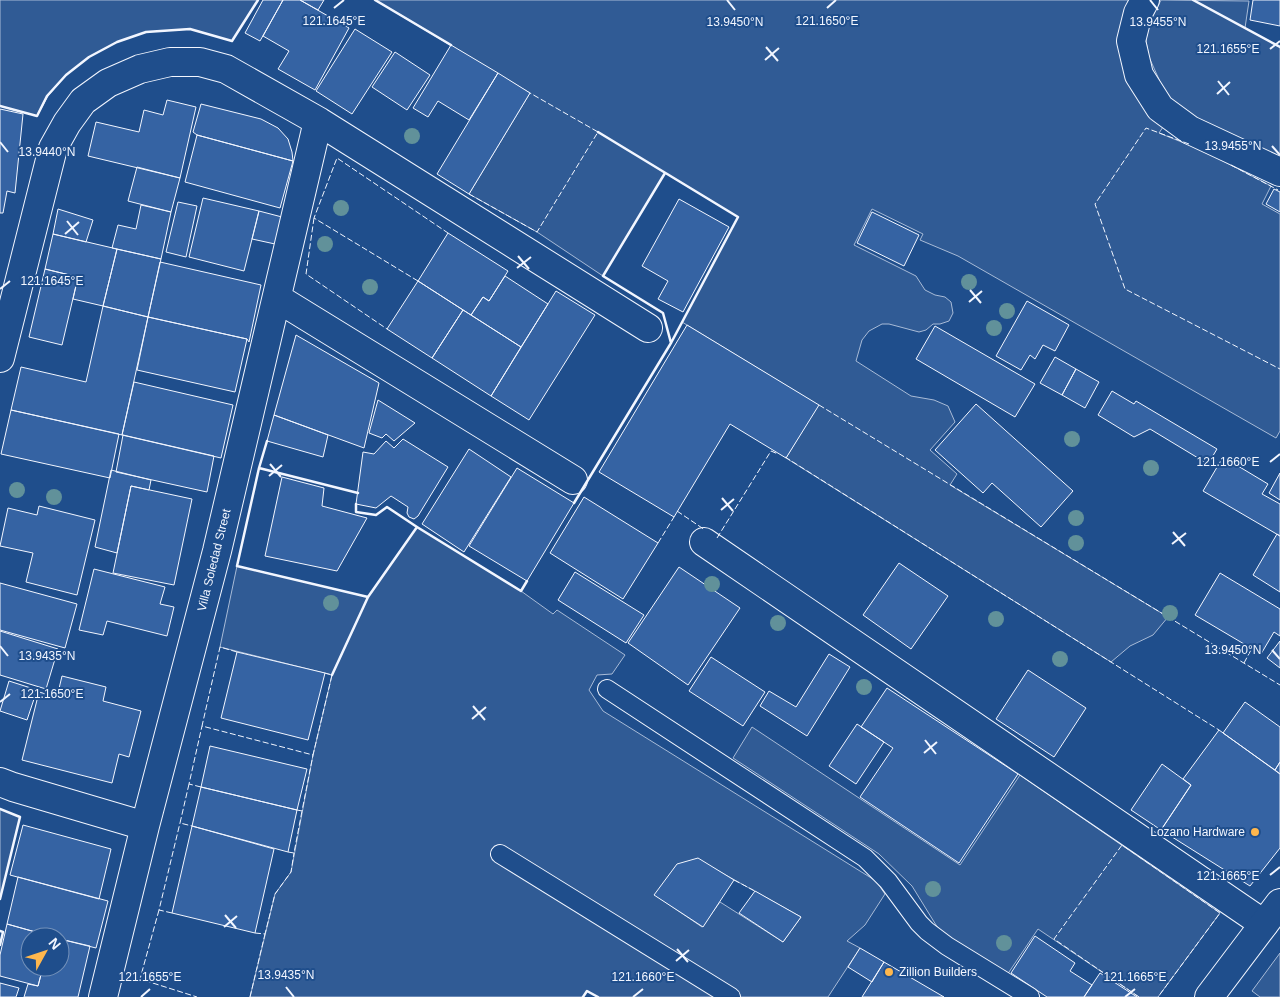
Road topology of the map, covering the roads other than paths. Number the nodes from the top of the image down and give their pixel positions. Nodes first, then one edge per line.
1 (1145, 0) edge
2 (318, 121) junction
3 (1280, 172) edge
4 (277, 298) junction
5 (648, 328) dead end
6 (0, 358) edge
7 (573, 480) dead end
8 (704, 542) dead end
9 (608, 689) dead end
10 (0, 782) edge
11 (145, 826) junction
12 (500, 854) dead end
13 (1276, 909) edge
14 (103, 997) edge
15 (731, 997) edge
16 (1030, 997) edge
17 (1209, 997) edge

1 - 3 street
2 - 4 street, Villa Soledad Street
2 - 5 street
2 - 6 street
4 - 7 street
4 - 11 street, Villa Soledad Street
8 - 13 street
9 - 16 lane
10 - 11 street
11 - 14 street, Villa Soledad Street
12 - 15 lane
13 - 17 street

